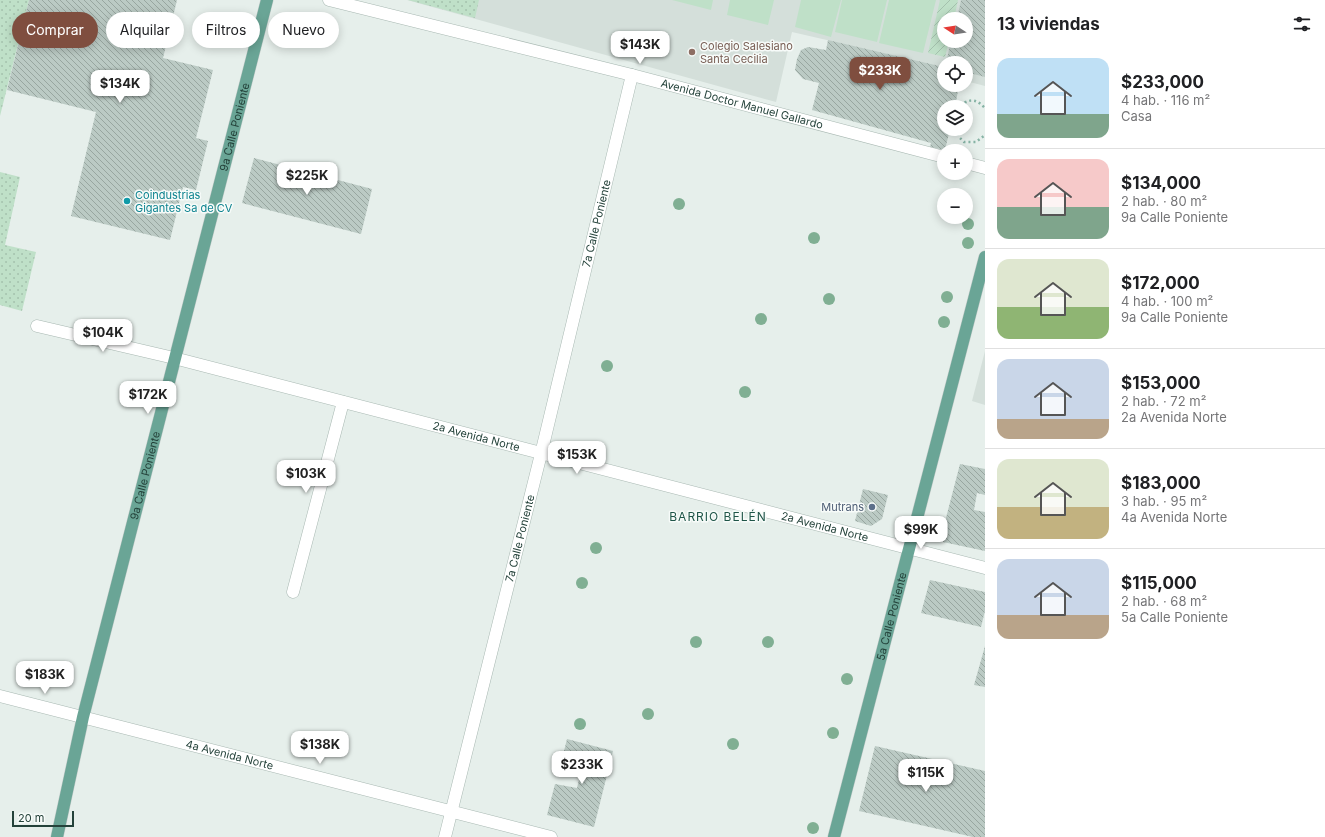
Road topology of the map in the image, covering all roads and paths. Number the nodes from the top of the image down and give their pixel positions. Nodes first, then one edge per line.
1 (267, 0) edge
2 (329, 0) edge
3 (632, 75) junction
4 (973, 100) edge
5 (985, 108) edge
6 (958, 136) edge
7 (985, 136) edge
8 (937, 155) edge
9 (973, 165) edge
10 (985, 168) edge
11 (985, 257) edge
12 (37, 326) dead end
13 (174, 358) junction
14 (343, 402) junction
15 (541, 454) junction
16 (909, 548) junction
17 (985, 568) edge
18 (293, 592) dead end
19 (0, 696) edge
20 (83, 717) junction
21 (452, 811) junction
22 (57, 837) edge
23 (445, 837) edge
24 (551, 837) edge
25 (834, 837) edge

1 - 13 main road, 9a Calle Poniente
2 - 3 street, Avenida Doctor Manuel Gallardo
3 - 8 street, Avenida Doctor Manuel Gallardo
3 - 15 street, 7a Calle Poniente
4 - 5 path
6 - 7 path
9 - 10 street
11 - 16 main road, 5a Calle Poniente
12 - 13 street, 2a Avenida Norte
13 - 14 street, 2a Avenida Norte
13 - 20 main road, 9a Calle Poniente
14 - 15 street, 2a Avenida Norte
14 - 18 street
15 - 16 street, 2a Avenida Norte
15 - 21 street, 7a Calle Poniente
16 - 17 street, 2a Avenida Norte
16 - 25 main road, 5a Calle Poniente
19 - 20 street, 4a Avenida Norte
20 - 21 street, 4a Avenida Norte
20 - 22 main road, 9a Calle Poniente
21 - 23 street, 7a Calle Poniente
21 - 24 street, 4a Avenida Norte

